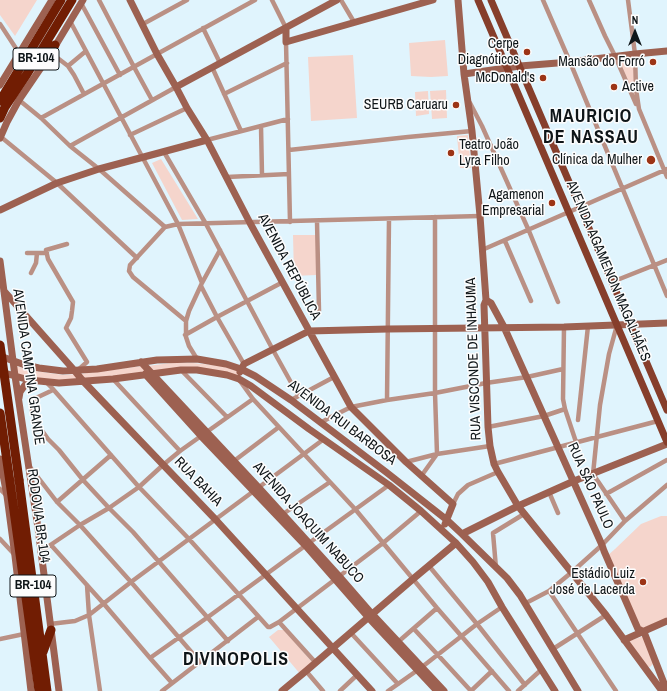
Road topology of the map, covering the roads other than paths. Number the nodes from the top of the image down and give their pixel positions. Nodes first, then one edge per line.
1 (52, 0) edge
2 (61, 0) edge
3 (99, 0) edge
4 (130, 0) edge
5 (187, 0) edge
6 (254, 0) edge
7 (272, 0) edge
8 (337, 0) edge
9 (341, 0) edge
10 (433, 0) edge
11 (458, 0) edge
12 (478, 0) edge
13 (491, 0) edge
14 (543, 0) edge
15 (589, 0) edge
16 (628, 0) edge
17 (78, 1) edge
18 (410, 3) edge
19 (40, 18) junction
20 (70, 21) junction
21 (354, 22) junction
22 (0, 24) edge
23 (143, 24) junction
24 (202, 28) junction
25 (286, 28) junction
26 (40, 34) junction
27 (286, 42) junction
28 (53, 49) junction
29 (86, 51) junction
30 (667, 51) edge
31 (19, 52) junction
32 (157, 54) junction
33 (635, 54) junction
34 (615, 56) junction
35 (34, 62) junction
36 (570, 62) junction
37 (220, 63) junction
38 (287, 63) junction
39 (68, 66) junction
40 (520, 66) junction
41 (134, 67) junction
42 (212, 67) junction
43 (507, 68) junction
44 (464, 74) junction
45 (120, 75) junction
46 (103, 84) junction
47 (0, 85) edge
48 (176, 87) junction
49 (84, 94) junction
50 (224, 94) junction
51 (19, 100) junction
52 (152, 100) junction
53 (468, 100) junction
54 (0, 101) edge
55 (187, 108) junction
56 (639, 109) junction
57 (121, 117) junction
58 (0, 118) edge
59 (41, 118) junction
60 (288, 119) junction
61 (261, 126) junction
62 (241, 131) junction
63 (472, 131) junction
64 (130, 135) junction
65 (0, 138) edge
66 (207, 140) junction
67 (70, 146) junction
68 (289, 150) junction
69 (164, 152) junction
70 (143, 158) junction
71 (99, 169) junction
72 (666, 170) edge
73 (289, 174) junction
74 (262, 175) junction
75 (227, 177) junction
76 (667, 177) edge
77 (57, 183) junction
78 (623, 189) junction
79 (580, 207) junction
80 (0, 210) edge
81 (569, 212) junction
82 (480, 216) junction
83 (435, 217) junction
84 (389, 219) junction
85 (317, 221) junction
86 (290, 222) junction
87 (250, 223) junction
88 (178, 224) junction
89 (206, 224) junction
90 (165, 227) junction
91 (529, 230) junction
92 (505, 240) junction
93 (68, 244) dead end
94 (220, 250) junction
95 (482, 250) junction
96 (26, 253) dead end
97 (37, 253) junction
98 (47, 253) junction
99 (137, 258) junction
100 (667, 260) edge
101 (0, 261) edge
102 (654, 265) junction
103 (31, 273) dead end
104 (283, 282) junction
105 (612, 282) junction
106 (202, 284) junction
107 (4, 291) junction
108 (667, 296) edge
109 (486, 300) junction
110 (247, 301) junction
111 (531, 301) dead end
112 (558, 302) dead end
113 (319, 311) dead end
114 (217, 317) junction
115 (186, 321) junction
116 (667, 323) edge
117 (617, 325) junction
118 (630, 325) junction
119 (588, 326) junction
120 (504, 327) junction
121 (564, 327) junction
122 (435, 328) junction
123 (484, 328) junction
124 (388, 329) junction
125 (309, 331) junction
126 (185, 335) junction
127 (0, 345) edge
128 (273, 350) junction
129 (0, 356) edge
130 (197, 360) junction
131 (13, 361) junction
132 (141, 362) junction
133 (243, 367) junction
134 (563, 369) junction
135 (76, 370) junction
136 (181, 370) junction
137 (0, 372) edge
138 (148, 374) junction
139 (15, 376) junction
140 (334, 377) junction
141 (527, 377) junction
142 (114, 379) junction
143 (239, 379) junction
144 (34, 381) junction
145 (83, 381) junction
146 (46, 382) junction
147 (486, 383) junction
148 (53, 390) junction
149 (435, 392) junction
150 (298, 396) junction
151 (253, 399) junction
152 (290, 400) junction
153 (387, 400) junction
154 (18, 402) junction
155 (351, 408) junction
156 (565, 409) junction
157 (667, 410) edge
158 (0, 414) edge
159 (544, 416) junction
160 (227, 417) junction
161 (578, 420) dead end
162 (658, 421) junction
163 (320, 423) junction
164 (279, 427) junction
165 (488, 427) junction
166 (203, 434) junction
167 (597, 437) junction
168 (324, 439) junction
169 (576, 442) junction
170 (667, 443) edge
171 (490, 446) junction
172 (558, 447) junction
173 (180, 451) junction
174 (304, 454) junction
175 (437, 454) junction
176 (111, 455) junction
177 (0, 459) edge
178 (667, 460) edge
179 (234, 461) junction
180 (406, 462) junction
181 (494, 464) junction
182 (28, 465) junction
183 (163, 465) junction
184 (498, 472) junction
185 (593, 474) junction
186 (422, 475) junction
187 (83, 480) junction
188 (15, 481) junction
189 (330, 482) junction
190 (574, 482) junction
191 (389, 484) junction
192 (667, 485) edge
193 (139, 486) junction
194 (0, 489) edge
195 (257, 490) junction
196 (549, 492) junction
197 (606, 494) junction
198 (7, 496) junction
199 (57, 502) junction
200 (454, 504) junction
201 (518, 506) junction
202 (109, 508) junction
203 (355, 509) junction
204 (421, 511) junction
205 (558, 513) dead end
206 (283, 514) junction
207 (524, 514) junction
208 (216, 520) junction
209 (447, 520) junction
210 (625, 522) junction
211 (80, 525) junction
212 (442, 529) junction
213 (462, 534) junction
214 (0, 539) edge
215 (189, 539) junction
216 (383, 543) junction
217 (307, 544) junction
218 (456, 544) junction
219 (51, 545) junction
220 (602, 545) junction
221 (40, 552) junction
222 (15, 556) junction
223 (160, 562) junction
224 (429, 566) junction
225 (496, 568) junction
226 (572, 572) junction
227 (266, 574) junction
228 (337, 577) junction
229 (413, 579) junction
230 (131, 582) junction
231 (87, 585) junction
232 (549, 591) junction
233 (238, 595) junction
234 (526, 603) junction
235 (104, 604) junction
236 (502, 607) junction
237 (297, 608) junction
238 (437, 608) junction
239 (89, 615) junction
240 (606, 615) junction
241 (370, 616) junction
242 (208, 617) junction
243 (258, 617) junction
244 (279, 622) junction
245 (667, 622) edge
246 (477, 624) junction
247 (51, 628) junction
248 (414, 629) junction
249 (644, 632) junction
250 (351, 633) junction
251 (578, 633) junction
252 (24, 634) junction
253 (462, 636) junction
254 (180, 638) junction
255 (0, 639) edge
256 (624, 640) junction
257 (228, 641) junction
258 (398, 642) junction
259 (333, 648) junction
260 (553, 649) junction
261 (42, 653) junction
262 (438, 655) junction
263 (150, 658) junction
264 (200, 662) junction
265 (316, 663) junction
266 (656, 664) junction
267 (420, 669) junction
268 (542, 669) junction
269 (646, 670) junction
270 (306, 672) junction
271 (492, 672) junction
272 (357, 675) junction
273 (172, 683) junction
274 (398, 684) junction
275 (525, 685) junction
276 (664, 688) edge
277 (31, 691) edge
278 (39, 691) edge
279 (48, 691) edge
280 (59, 691) edge
281 (100, 691) edge
282 (162, 691) edge
283 (282, 691) edge
284 (323, 691) edge
285 (340, 691) edge
286 (372, 691) edge
287 (388, 691) edge
288 (438, 691) edge
289 (444, 691) edge
290 (471, 691) edge
291 (509, 691) edge
292 (518, 691) edge
293 (555, 691) edge
294 (578, 691) edge
295 (616, 691) edge
296 (651, 691) edge

1 - 19 street
2 - 26 highway, BR-104
3 - 41 street
4 - 23 street, AVENIDA REPÚBLICA
5 - 23 street
6 - 24 street
7 - 25 street
8 - 25 street
9 - 21 street
10 - 18 street
11 - 44 street, RUA VISCONDE DE INHAUMA
12 - 43 main road, AVENIDA AGAMENON MAGALHÃES
13 - 40 main road, AVENIDA AGAMENON MAGALHÃES
14 - 36 street
15 - 34 street
16 - 33 street
17 - 20 street
17 - 35 highway, BR-104
17 - 45 street
18 - 21 street
19 - 26 highway
19 - 31 street
20 - 28 street
20 - 29 street
21 - 27 street
22 - 31 street
23 - 32 street, AVENIDA REPÚBLICA
24 - 32 street
24 - 37 street
25 - 27 street
25 - 37 street
26 - 54 highway, BR-104
27 - 38 street
28 - 35 highway
28 - 39 street
28 - 51 street
29 - 39 street
29 - 46 street
30 - 33 street
31 - 47 street
32 - 41 street
32 - 48 street, AVENIDA REPÚBLICA
33 - 34 street
33 - 56 street
34 - 36 street
34 - 56 street
35 - 58 highway, BR-104
36 - 40 street
36 - 78 street
37 - 42 street
38 - 50 street
38 - 60 street
39 - 49 street
40 - 43 street
40 - 79 main road, AVENIDA AGAMENON MAGALHÃES
41 - 45 street
41 - 52 street
42 - 48 street
42 - 50 street
43 - 44 street
43 - 81 main road, AVENIDA AGAMENON MAGALHÃES
44 - 53 street, RUA VISCONDE DE INHAUMA
45 - 46 street
46 - 49 street
46 - 57 street
48 - 52 street
48 - 55 street, AVENIDA REPÚBLICA
49 - 59 street
50 - 62 street
51 - 59 street
51 - 65 street
52 - 57 street
53 - 63 street, RUA VISCONDE DE INHAUMA
53 - 91 street
55 - 64 street
55 - 66 street, AVENIDA REPÚBLICA
56 - 72 street
57 - 64 street
57 - 67 street
59 - 67 street
60 - 61 street
60 - 68 street
61 - 62 street
61 - 74 street
62 - 66 street
63 - 68 street
63 - 82 street, RUA VISCONDE DE INHAUMA
64 - 70 street
65 - 77 street
66 - 69 street
66 - 75 street, AVENIDA REPÚBLICA
67 - 71 street
68 - 73 street
69 - 70 street
69 - 89 street
70 - 71 street
70 - 88 street
71 - 77 street
71 - 90 street
72 - 76 street
72 - 78 street
73 - 74 street
73 - 86 street
74 - 75 street
75 - 87 street, AVENIDA REPÚBLICA
77 - 80 street
77 - 99 street
78 - 79 street
78 - 102 street
79 - 81 street
79 - 105 main road, AVENIDA AGAMENON MAGALHÃES
81 - 91 street
81 - 117 main road, AVENIDA AGAMENON MAGALHÃES
82 - 83 street
82 - 95 street, RUA VISCONDE DE INHAUMA
83 - 84 street
83 - 122 street
84 - 85 street
84 - 124 street
85 - 86 street
85 - 113 street
86 - 87 street
87 - 89 street
87 - 104 street, AVENIDA REPÚBLICA
88 - 89 street
88 - 90 street
88 - 106 street
89 - 94 street
90 - 99 street
91 - 92 street
91 - 112 street
92 - 95 street
92 - 111 street
93 - 98 street
94 - 106 street
94 - 110 street
95 - 109 street, RUA VISCONDE DE INHAUMA
96 - 97 street
97 - 98 street
97 - 103 street
98 - 135 street
99 - 115 street
100 - 102 street
101 - 107 street, AVENIDA CAMPINA GRANDE
102 - 105 street
102 - 108 street
104 - 110 street
104 - 125 street, AVENIDA REPÚBLICA
105 - 118 main road, AVENIDA AGAMENON MAGALHÃES
106 - 114 street
106 - 115 street
107 - 131 street, AVENIDA CAMPINA GRANDE
107 - 135 street, RUA BAHIA
109 - 120 street, RUA SÃO PAULO
109 - 123 street, RUA VISCONDE DE INHAUMA
110 - 114 street
110 - 128 street
114 - 126 street
114 - 133 street
115 - 126 street
116 - 118 street
117 - 118 street
117 - 119 street
117 - 162 main road, AVENIDA AGAMENON MAGALHÃES
117 - 167 street
118 - 157 main road, AVENIDA AGAMENON MAGALHÃES
119 - 121 street
119 - 161 street
120 - 121 street
120 - 123 street
120 - 141 street, RUA SÃO PAULO
121 - 134 street
122 - 123 street
122 - 124 street
122 - 149 street
123 - 147 street, RUA VISCONDE DE INHAUMA
124 - 125 street
124 - 153 street
125 - 128 street
125 - 140 street, AVENIDA REPÚBLICA
126 - 130 street
127 - 188 highway, RODOVIA BR-104 / BR-104, bridge
128 - 133 street
128 - 150 street
129 - 131 street, AVENIDA RUI BARBOSA
130 - 132 street, AVENIDA RUI BARBOSA
130 - 133 street, AVENIDA RUI BARBOSA
131 - 135 street, AVENIDA RUI BARBOSA
131 - 139 street, AVENIDA CAMPINA GRANDE
132 - 135 street, AVENIDA RUI BARBOSA
132 - 138 street, AVENIDA JOAQUIM NABUCO
133 - 143 street
133 - 152 street, AVENIDA RUI BARBOSA
134 - 141 street
134 - 156 street
135 - 145 street, RUA BAHIA
136 - 138 street, AVENIDA RUI BARBOSA
136 - 143 street, AVENIDA RUI BARBOSA
136 - 160 street
137 - 139 street, AVENIDA RUI BARBOSA
138 - 142 street, AVENIDA RUI BARBOSA
138 - 166 street, AVENIDA JOAQUIM NABUCO
139 - 144 street, AVENIDA RUI BARBOSA
139 - 154 street, AVENIDA CAMPINA GRANDE
140 - 150 street
140 - 155 street, AVENIDA REPÚBLICA
141 - 147 street
141 - 159 street, RUA SÃO PAULO
142 - 145 street, AVENIDA RUI BARBOSA
142 - 173 street
143 - 151 street
143 - 168 street, AVENIDA RUI BARBOSA
144 - 146 street, AVENIDA RUI BARBOSA
144 - 154 street
145 - 146 street, AVENIDA RUI BARBOSA
145 - 183 street, RUA BAHIA
146 - 148 street
147 - 149 street
147 - 165 street, RUA VISCONDE DE INHAUMA
148 - 176 street
148 - 187 street
149 - 153 street
149 - 175 street
150 - 152 street
151 - 160 street
151 - 164 street
152 - 163 street, AVENIDA RUI BARBOSA
153 - 155 street
154 - 182 street, AVENIDA CAMPINA GRANDE
155 - 163 street
155 - 180 street, AVENIDA REPÚBLICA
156 - 159 street
156 - 169 street
158 - 188 highway, RODOVIA BR-104 / BR-104
159 - 165 street
159 - 172 street, RUA SÃO PAULO
160 - 166 street
162 - 167 street
162 - 170 main road, AVENIDA AGAMENON MAGALHÃES
163 - 209 street, AVENIDA RUI BARBOSA
164 - 174 street
164 - 179 street
165 - 171 street, RUA VISCONDE DE INHAUMA
166 - 173 street
166 - 179 street, AVENIDA JOAQUIM NABUCO
166 - 195 street, AVENIDA JOAQUIM NABUCO
167 - 169 street
167 - 185 street
168 - 174 street
168 - 191 street, AVENIDA RUI BARBOSA
169 - 172 street
170 - 185 street
171 - 175 street
171 - 181 street, RUA VISCONDE DE INHAUMA
172 - 181 street
172 - 190 street, RUA SÃO PAULO
173 - 183 street
174 - 189 street
174 - 195 street
175 - 180 street
175 - 186 street
176 - 187 street
176 - 193 street
177 - 198 street
178 - 197 street
179 - 195 street, AVENIDA JOAQUIM NABUCO
180 - 186 street, AVENIDA REPÚBLICA
181 - 184 street, RUA VISCONDE DE INHAUMA
182 - 199 street
182 - 221 street, AVENIDA CAMPINA GRANDE
183 - 193 street
183 - 208 street, RUA BAHIA
184 - 200 street
184 - 201 street, RUA VISCONDE DE INHAUMA
185 - 190 street
185 - 197 street
186 - 200 street, AVENIDA REPÚBLICA
187 - 199 street
187 - 202 street
188 - 261 highway, RODOVIA BR-104 / BR-104
188 - 278 highway, RODOVIA BR-104 / BR-104
189 - 203 street
189 - 206 street
190 - 196 street
190 - 220 street, RUA SÃO PAULO
191 - 203 street
191 - 204 street, AVENIDA RUI BARBOSA
192 - 210 street
193 - 202 street
193 - 215 street
194 - 198 street
195 - 206 street, AVENIDA JOAQUIM NABUCO
195 - 208 street
195 - 217 street, AVENIDA JOAQUIM NABUCO
196 - 201 street
196 - 205 street
197 - 210 street
198 - 222 street
199 - 211 street
200 - 209 street
201 - 207 street, RUA VISCONDE DE INHAUMA
201 - 213 street
202 - 211 street
202 - 223 street
203 - 216 street
203 - 217 street
204 - 212 street, AVENIDA RUI BARBOSA
204 - 216 street
206 - 217 street, AVENIDA JOAQUIM NABUCO
207 - 225 street
207 - 226 street, RUA VISCONDE DE INHAUMA
208 - 215 street
208 - 227 street, RUA BAHIA
209 - 212 street
209 - 213 street, AVENIDA RUI BARBOSA
210 - 220 street
211 - 219 street
211 - 230 street
212 - 218 street, AVENIDA RUI BARBOSA
213 - 225 street, AVENIDA RUI BARBOSA
214 - 222 street
215 - 223 street
215 - 233 street
216 - 228 street
216 - 229 street
217 - 227 street
217 - 228 street, AVENIDA JOAQUIM NABUCO
218 - 224 street
218 - 236 street, AVENIDA RUI BARBOSA
219 - 221 street
219 - 231 street
220 - 226 street
220 - 249 street, RUA SÃO PAULO
221 - 247 street, AVENIDA CAMPINA GRANDE
222 - 252 street
223 - 230 street
223 - 242 street
224 - 229 street
224 - 246 street
225 - 234 street, AVENIDA RUI BARBOSA
226 - 232 street
226 - 240 street, RUA VISCONDE DE INHAUMA
227 - 233 street
227 - 237 street, RUA BAHIA
228 - 237 street
228 - 241 street, AVENIDA JOAQUIM NABUCO
229 - 238 street
229 - 241 street
230 - 235 street
230 - 254 street
231 - 235 street
231 - 239 street
232 - 234 street
232 - 251 street
233 - 242 street
233 - 243 street
234 - 260 street, AVENIDA RUI BARBOSA
235 - 239 street
235 - 263 street
236 - 246 street
236 - 268 street, AVENIDA RUI BARBOSA
237 - 244 street
237 - 259 street, RUA BAHIA
238 - 248 street
238 - 253 street
239 - 247 street
239 - 281 street
240 - 251 street
240 - 256 street, RUA VISCONDE DE INHAUMA
241 - 250 street
241 - 258 street, AVENIDA JOAQUIM NABUCO
241 - 267 street, AVENIDA JOAQUIM NABUCO
242 - 254 street
242 - 257 street
243 - 244 street
243 - 257 street
244 - 265 street
245 - 249 street
246 - 253 street
246 - 275 street
247 - 261 highway
247 - 280 street, AVENIDA CAMPINA GRANDE
248 - 258 street
248 - 262 street
249 - 256 street
249 - 266 street, RUA SÃO PAULO
250 - 259 street
250 - 274 street
251 - 260 street
251 - 295 street
252 - 255 street
252 - 277 street
253 - 262 street
253 - 271 street
254 - 263 street
254 - 264 street
256 - 269 street, RUA VISCONDE DE INHAUMA
257 - 264 street
258 - 267 street, AVENIDA JOAQUIM NABUCO
259 - 265 street
259 - 272 street, RUA BAHIA
260 - 294 street, AVENIDA RUI BARBOSA
261 - 279 highway, RODOVIA BR-104 / BR-104
262 - 267 street
262 - 290 street
263 - 273 street
264 - 273 street
265 - 270 street
266 - 269 street
266 - 276 street, RUA SÃO PAULO
267 - 274 street
267 - 288 street, AVENIDA JOAQUIM NABUCO
267 - 289 street, AVENIDA JOAQUIM NABUCO
268 - 275 street
268 - 293 street, AVENIDA RUI BARBOSA
269 - 276 street, RUA VISCONDE DE INHAUMA
270 - 283 street
270 - 284 street
271 - 290 street
271 - 291 street
272 - 285 street
272 - 286 street, RUA BAHIA
273 - 282 street
274 - 287 street
275 - 292 street
276 - 296 street

